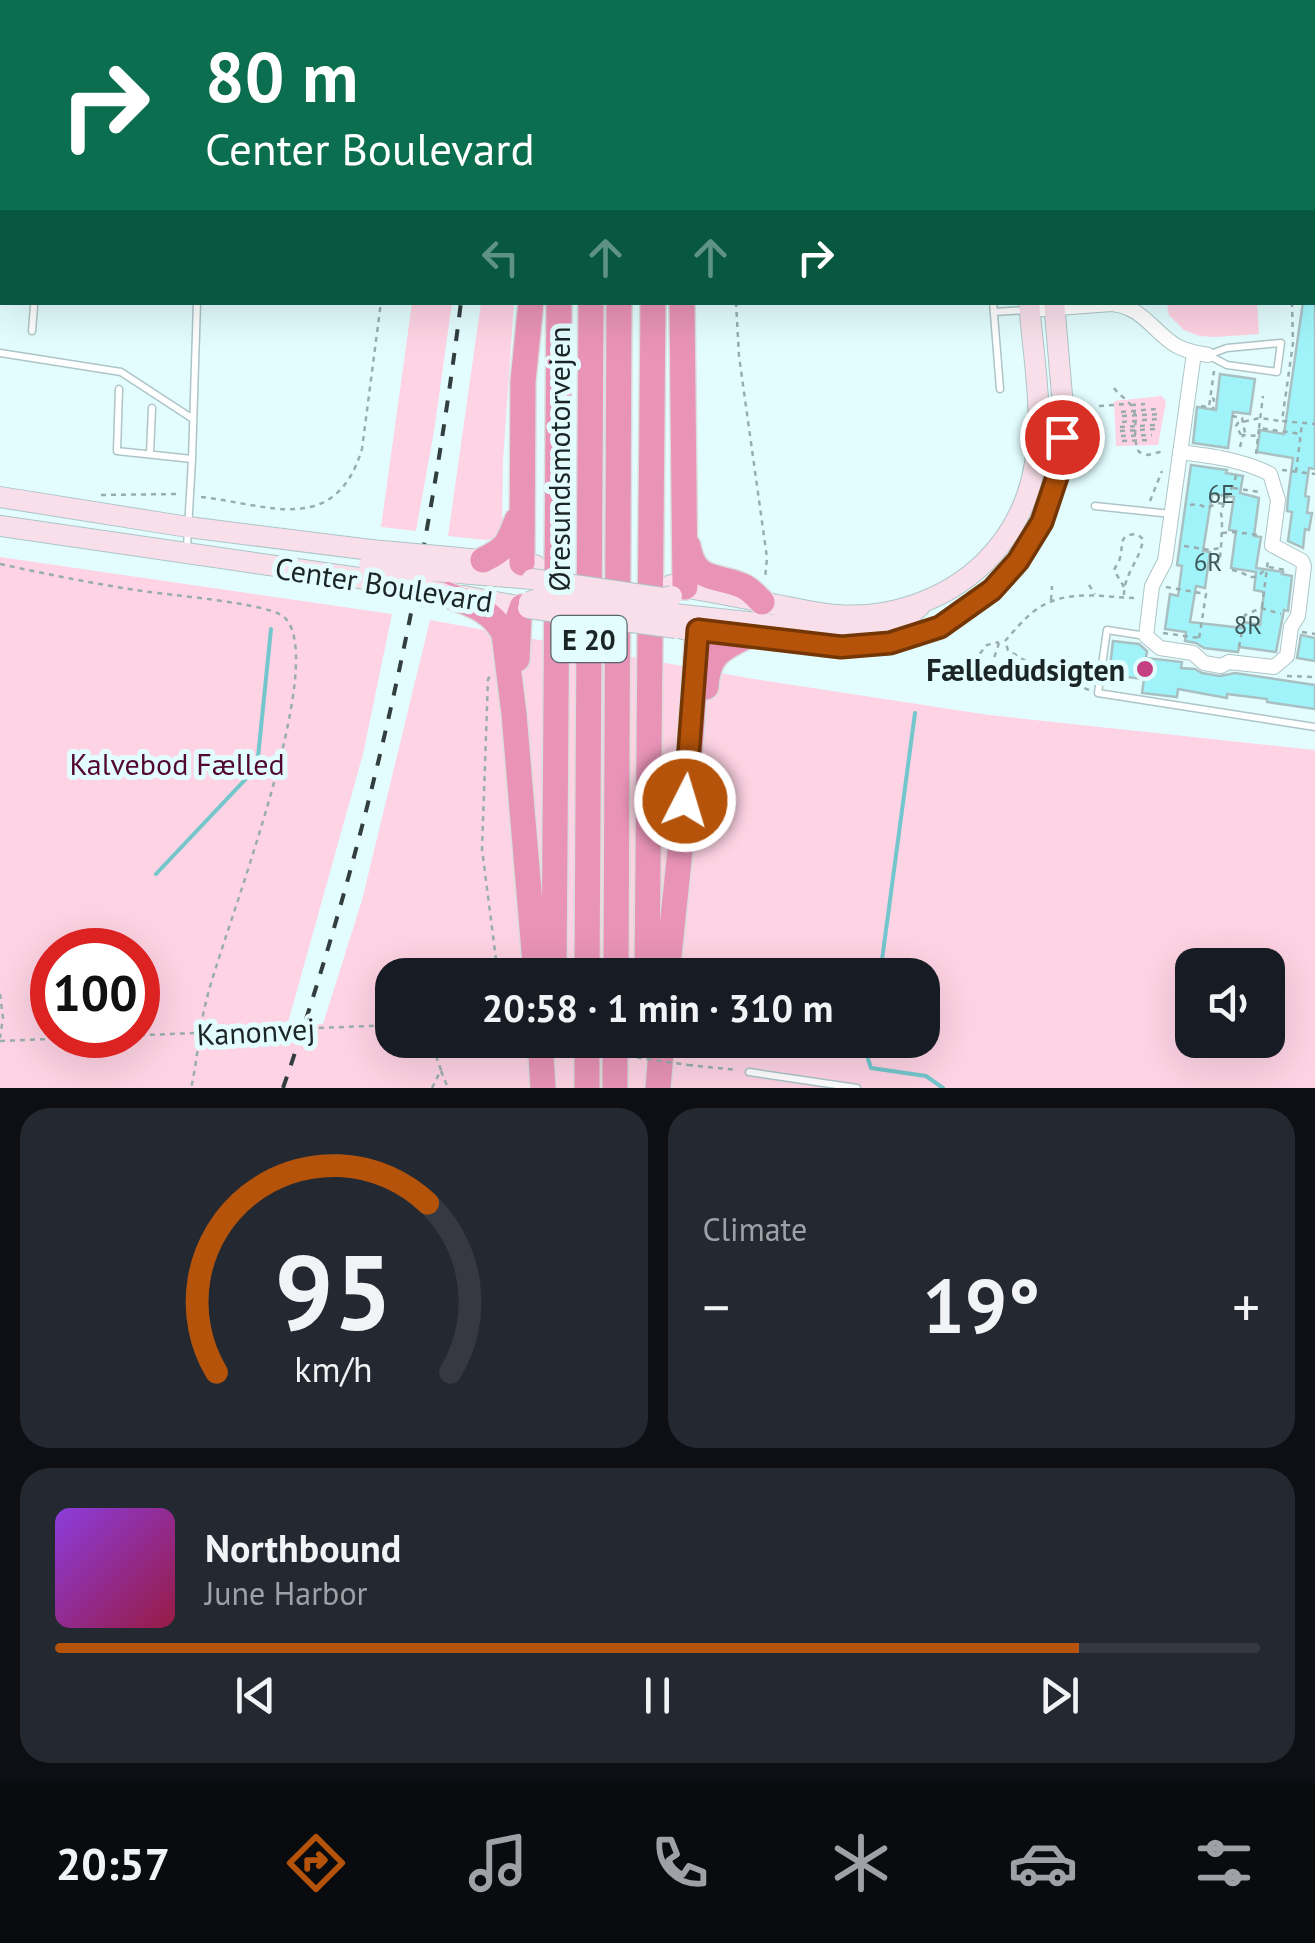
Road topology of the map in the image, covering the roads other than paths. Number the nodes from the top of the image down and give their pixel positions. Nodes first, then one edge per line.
1 (197, 305) edge
2 (532, 305) edge
3 (559, 305) edge
4 (591, 305) edge
5 (619, 305) edge
6 (653, 305) edge
7 (682, 305) edge
8 (993, 305) edge
9 (1054, 305) edge
10 (1118, 305) edge
11 (34, 306) dead end
12 (1030, 306) edge
13 (994, 312) junction
14 (32, 330) dead end
15 (0, 354) edge
16 (1198, 357) junction
17 (119, 389) dead end
18 (1000, 389) dead end
19 (152, 408) dead end
20 (193, 419) junction
21 (1180, 452) junction
22 (150, 454) junction
23 (192, 459) junction
24 (0, 497) edge
25 (1095, 506) dead end
26 (1172, 508) junction
27 (685, 509) junction
28 (520, 511) junction
29 (0, 526) edge
30 (188, 527) junction
31 (187, 554) junction
32 (483, 560) junction
33 (369, 565) junction
34 (976, 570) junction
35 (528, 571) junction
36 (446, 574) junction
37 (992, 590) junction
38 (762, 602) junction
39 (925, 602) junction
40 (527, 606) junction
41 (682, 608) junction
42 (1146, 630) junction
43 (747, 636) junction
44 (514, 714) junction
45 (1315, 727) edge
46 (678, 874) junction
47 (535, 958) edge
48 (554, 958) edge
49 (587, 958) edge
50 (616, 958) edge
51 (647, 958) edge
52 (669, 958) edge
53 (541, 1058) edge
54 (553, 1058) edge
55 (587, 1058) edge
56 (615, 1058) edge
57 (646, 1058) edge
58 (660, 1058) edge
59 (749, 1072) road end
60 (543, 1088) edge
61 (553, 1088) edge
62 (587, 1088) edge
63 (615, 1088) edge
64 (646, 1088) edge
65 (658, 1088) edge
66 (857, 1088) edge

1 - 20 lane
2 - 28 highway
3 - 48 highway
4 - 49 highway, Øresundsmotorvejen / E 20
5 - 50 highway, Øresundsmotorvejen / E 20
6 - 51 highway
7 - 27 highway
8 - 13 lane
9 - 12 street
9 - 37 street, Center Boulevard
10 - 16 street
11 - 14 lane
12 - 13 lane
12 - 34 street, Center Boulevard
13 - 18 lane
15 - 20 lane
16 - 16 lane
16 - 21 street
17 - 22 lane
19 - 22 lane
20 - 23 lane
21 - 26 street
21 - 42 street
22 - 23 lane
23 - 30 lane
24 - 30 street, Center Boulevard
25 - 26 lane
26 - 42 street
27 - 38 highway
27 - 41 highway
28 - 32 highway
28 - 35 highway
29 - 31 street, Center Boulevard
30 - 31 lane
30 - 33 street, Center Boulevard
31 - 33 street, Center Boulevard
32 - 35 street, Center Boulevard
32 - 36 street, Center Boulevard
33 - 36 street, Center Boulevard, bridge
33 - 36 street, Center Boulevard, bridge
34 - 37 street
34 - 39 street, Center Boulevard
35 - 36 street
35 - 40 street
35 - 41 street, Center Boulevard
36 - 40 street, Center Boulevard
36 - 44 highway
37 - 43 street, Center Boulevard
38 - 39 street, Center Boulevard
38 - 41 street, Center Boulevard
39 - 41 street
40 - 41 street, Center Boulevard, bridge
40 - 44 highway
41 - 43 street, Center Boulevard
41 - 46 highway
42 - 45 lane
43 - 46 highway
44 - 47 highway
46 - 52 highway
53 - 60 highway
54 - 61 highway
55 - 62 highway
56 - 63 highway
57 - 64 highway
58 - 65 highway
59 - 66 lane

